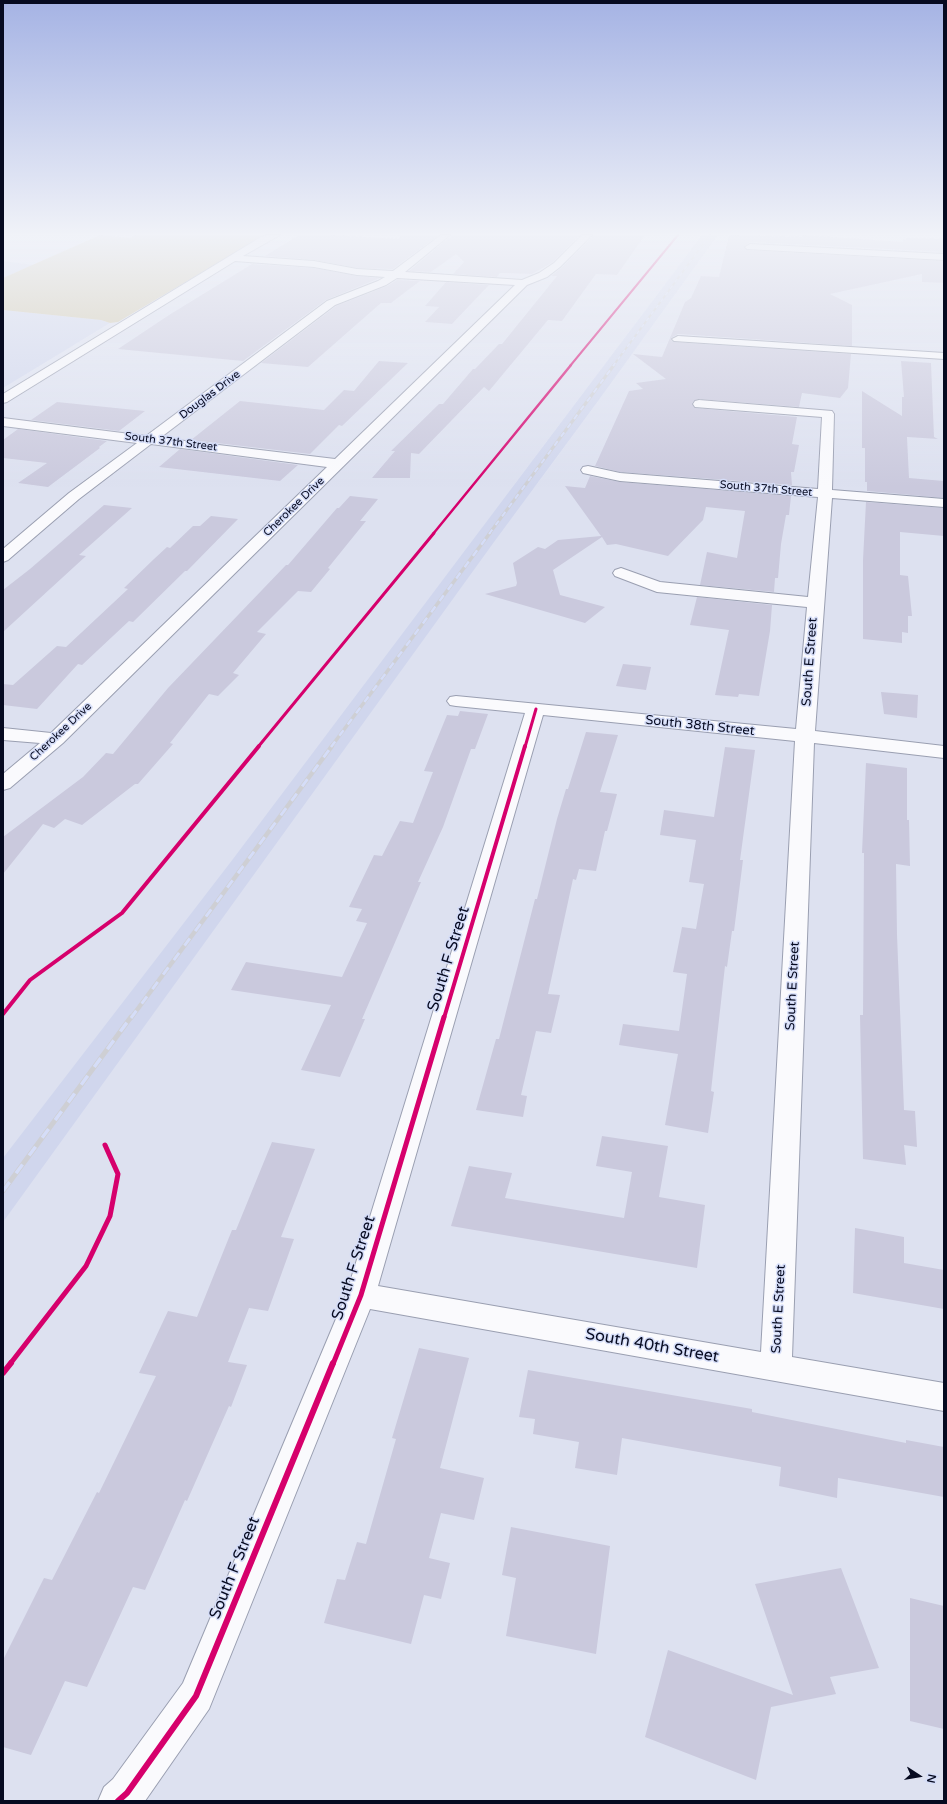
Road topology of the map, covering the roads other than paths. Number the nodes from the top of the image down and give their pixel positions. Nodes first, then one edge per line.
1 (134, 319) edge
2 (310, 319) edge
3 (486, 319) edge
4 (678, 339) dead end
5 (944, 356) edge
6 (3, 399) edge
7 (699, 404) dead end
8 (3, 422) edge
9 (151, 440) junction
10 (338, 464) junction
11 (588, 470) dead end
12 (825, 494) junction
13 (944, 503) edge
14 (3, 557) edge
15 (621, 573) dead end
16 (815, 603) junction
17 (456, 701) dead end
18 (536, 709) junction
19 (3, 734) edge
20 (805, 736) junction
21 (56, 739) junction
22 (944, 752) edge
23 (3, 784) edge
24 (361, 1294) junction
25 (776, 1368) junction
26 (944, 1397) edge
27 (118, 1801) edge

1 - 6 street
2 - 9 street, Douglas Drive
3 - 10 street, Cherokee Drive
4 - 5 street
7 - 12 street, South E Street
8 - 9 street, South 37th Street
9 - 10 street, South 37th Street
9 - 14 street, Douglas Drive
10 - 21 street, Cherokee Drive
11 - 12 street, South 37th Street
12 - 13 street, South 37th Street
12 - 16 street, South E Street
15 - 16 street, South E Street
16 - 20 street, South E Street
17 - 18 street, South 38th Street
18 - 20 street, South 38th Street
18 - 24 street, South F Street
19 - 21 street
20 - 22 street, South 38th Street
20 - 25 street, South E Street
21 - 23 street, Cherokee Drive
24 - 25 street, South 40th Street
24 - 27 street, South F Street
25 - 26 street, South 40th Street

